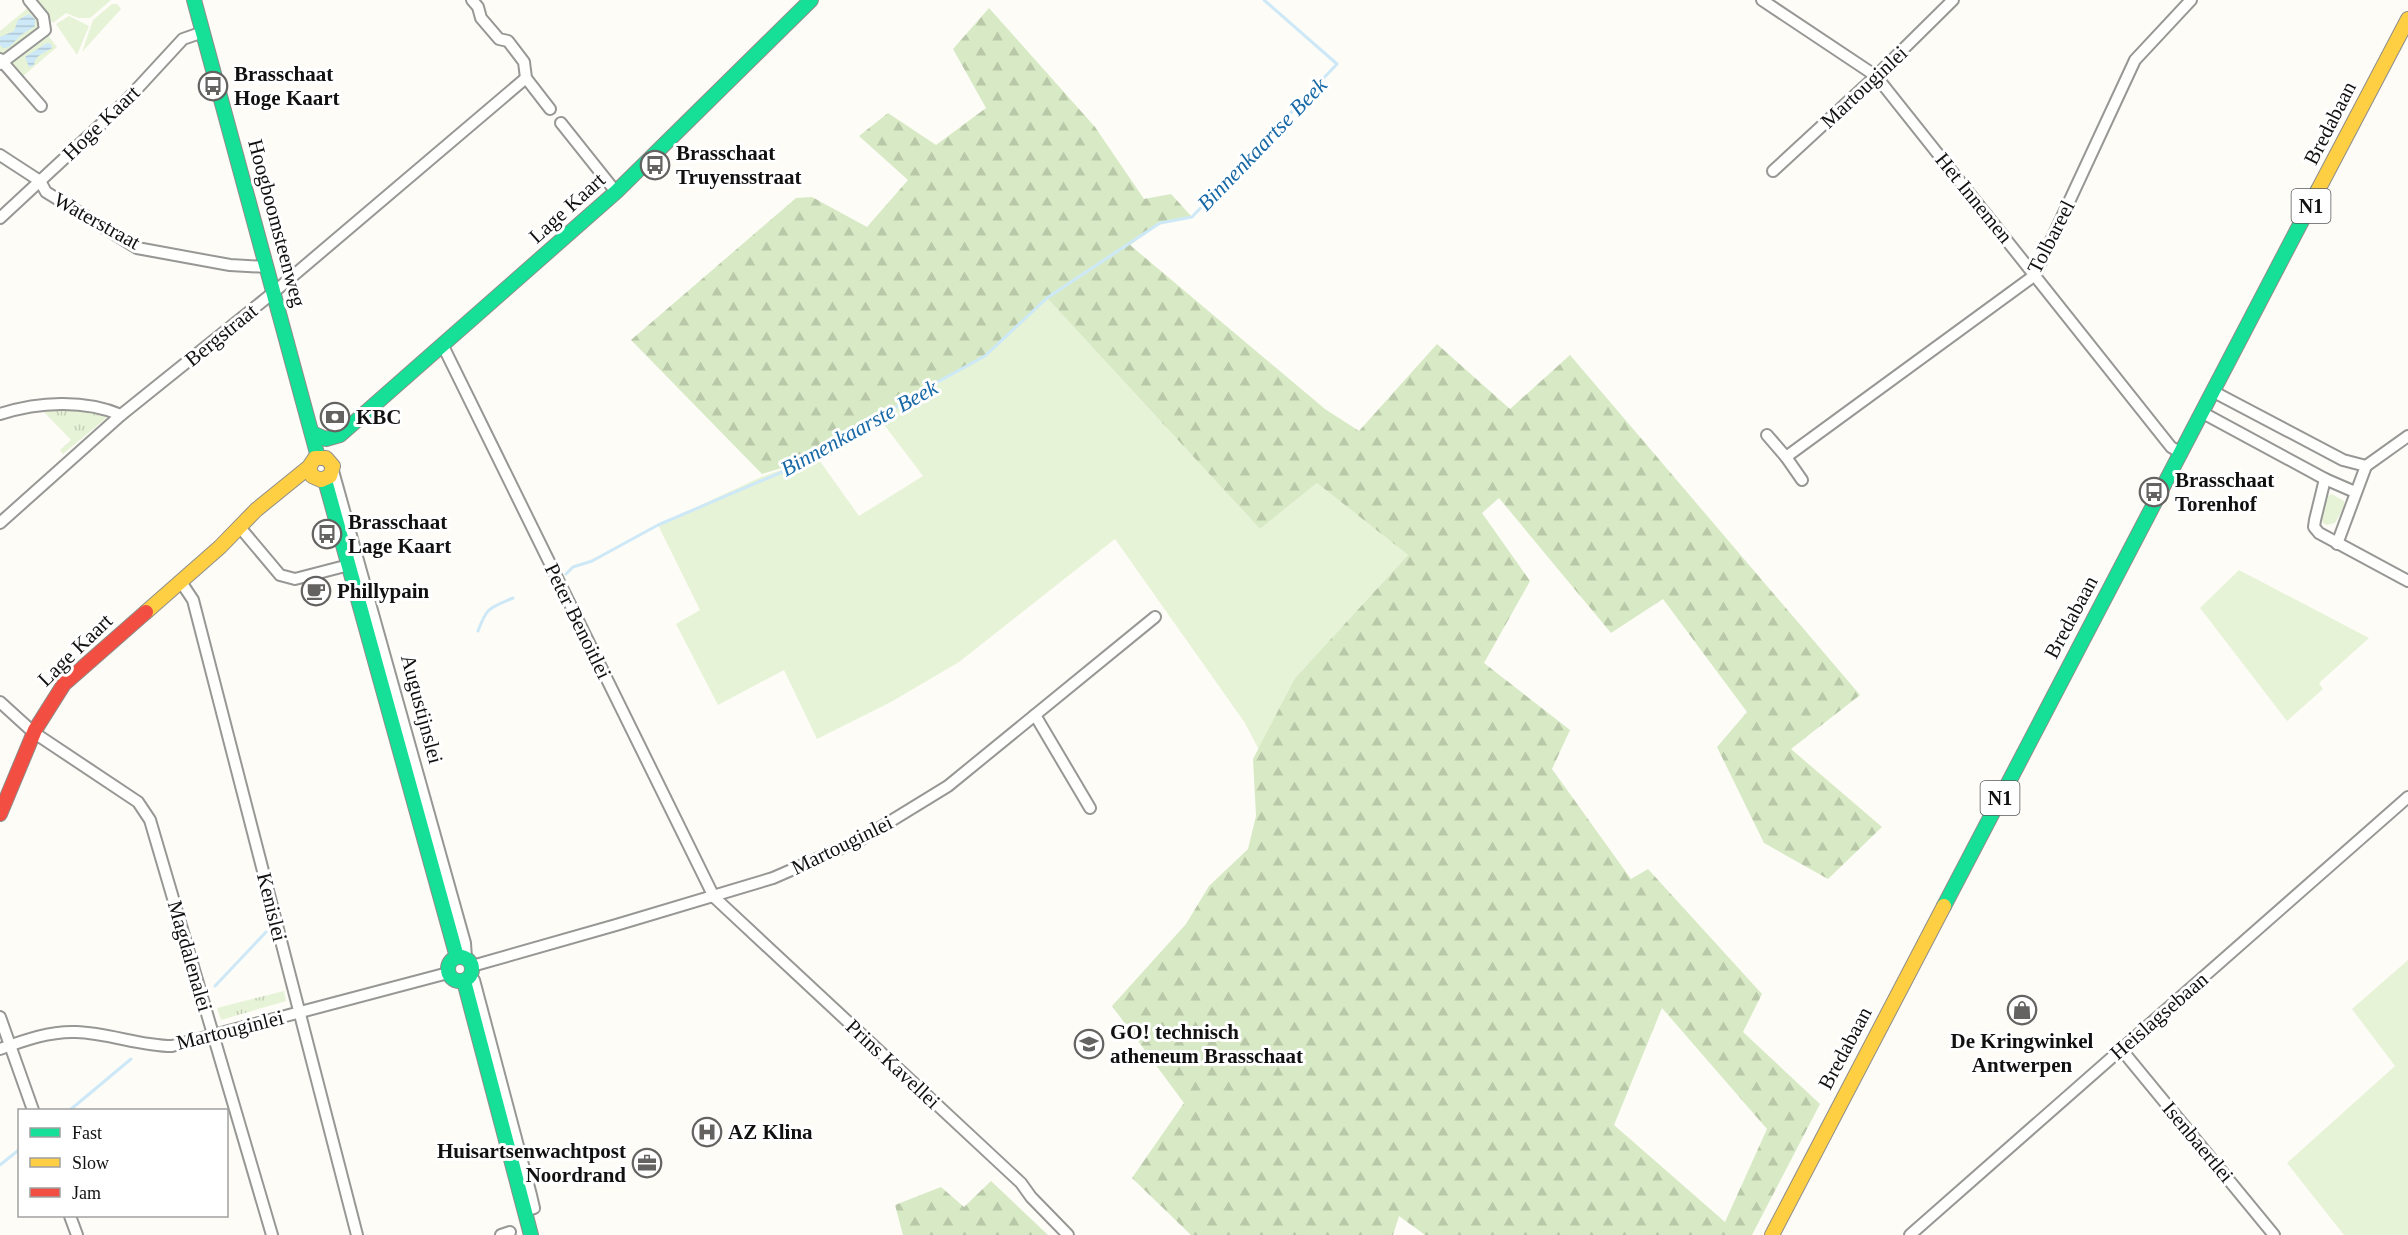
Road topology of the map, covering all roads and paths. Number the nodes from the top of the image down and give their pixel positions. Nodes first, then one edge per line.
1 (29, 0) edge
2 (194, 0) edge
3 (472, 0) edge
4 (811, 0) edge
5 (1762, 0) edge
6 (1953, 0) edge
7 (2191, 0) edge
8 (2408, 20) edge
9 (203, 32) junction
10 (1, 62) edge
11 (1876, 76) junction
12 (525, 78) junction
13 (41, 106) dead end
14 (550, 109) dead end
15 (561, 123) dead end
16 (0, 155) edge
17 (1773, 171) dead end
18 (40, 181) junction
19 (616, 192) junction
20 (0, 218) edge
21 (267, 267) junction
22 (2035, 275) junction
23 (274, 292) junction
24 (443, 346) junction
25 (2214, 392) junction
26 (2203, 413) junction
27 (0, 414) edge
28 (121, 415) junction
29 (312, 433) junction
30 (340, 435) junction
31 (1767, 435) dead end
32 (2408, 436) edge
33 (2181, 453) junction
34 (1786, 457) junction
35 (2366, 466) junction
36 (321, 468) junction
37 (2325, 478) junction
38 (1802, 480) dead end
39 (2355, 492) junction
40 (0, 523) edge
41 (243, 531) junction
42 (2337, 544) junction
43 (220, 547) junction
44 (349, 565) junction
45 (2408, 581) edge
46 (181, 582) junction
47 (1155, 616) dead end
48 (0, 702) edge
49 (1035, 715) junction
50 (33, 732) junction
51 (2408, 797) edge
52 (1090, 808) dead end
53 (0, 814) edge
54 (714, 897) junction
55 (466, 968) junction
56 (448, 973) joint
57 (299, 1013) junction
58 (0, 1017) edge
59 (213, 1036) junction
60 (5, 1047) edge
61 (2121, 1049) junction
62 (33, 1109) edge
63 (71, 1217) edge
64 (77, 1235) edge
65 (272, 1235) edge
66 (357, 1235) edge
67 (531, 1235) edge
68 (1068, 1235) edge
69 (1772, 1235) edge
70 (1910, 1235) edge
71 (2274, 1235) edge

1 - 10 street
2 - 9 street, Hoogboomsteenweg
3 - 12 street
4 - 19 street, Lage Kaart
5 - 11 street, Het Innemen
6 - 11 street, Martouginlei
7 - 22 street, Tolbareel
8 - 25 street, Bredabaan / N1
9 - 18 street, Hoge Kaart
9 - 21 street, Hoogboomsteenweg
10 - 13 street
11 - 17 street, Martouginlei
11 - 22 street, Het Innemen
12 - 14 street
12 - 23 street, Bergstraat
15 - 19 street
16 - 18 street, Waterstraat
18 - 20 street, Hoge Kaart
18 - 21 street, Waterstraat
19 - 24 street, Lage Kaart
21 - 23 street, Hoogboomsteenweg
22 - 33 street, Het Innemen
22 - 34 street, Tolbareel
23 - 28 street, Bergstraat
23 - 29 street, Hoogboomsteenweg
24 - 30 street, Lage Kaart
24 - 54 street, Peter Benoitlei
25 - 26 street, Bredabaan / N1
25 - 35 street
26 - 33 street, Bredabaan / N1
26 - 37 street
27 - 28 street
28 - 40 street, Bergstraat
29 - 30 street
29 - 36 street, Hoogboomsteenweg
30 - 36 street, Lage Kaart
31 - 34 street
32 - 35 street
33 - 69 street, Bredabaan / N1
34 - 38 street
35 - 39 street
36 - 41 street, Lage Kaart
36 - 43 street, Lage Kaart
36 - 44 street, Augustijnslei
36 - 55 street, Augustijnslei
37 - 39 street
37 - 42 street
39 - 42 street
41 - 43 street, Lage Kaart
41 - 44 street
42 - 45 street
43 - 46 street, Lage Kaart
44 - 55 street, Augustijnslei
46 - 50 street, Lage Kaart
46 - 57 street, Kenislei
47 - 49 street, Martouginlei
48 - 50 street, Magdalenalei
49 - 52 street
49 - 54 street, Martouginlei
50 - 53 street, Lage Kaart
50 - 59 street, Magdalenalei
51 - 61 street, Heislagsebaan
54 - 55 street, Martouginlei
54 - 68 street, Prins Kavellei
55 - 56 street
55 - 67 street, Augustijnslei
56 - 57 street, Martouginlei
57 - 59 street, Martouginlei
57 - 66 street, Kenislei
58 - 60 street
59 - 60 street, Martouginlei
59 - 65 street, Magdalenalei
60 - 62 street
61 - 70 street, Heislagsebaan
61 - 71 street, Isenbaertlei
63 - 64 street

